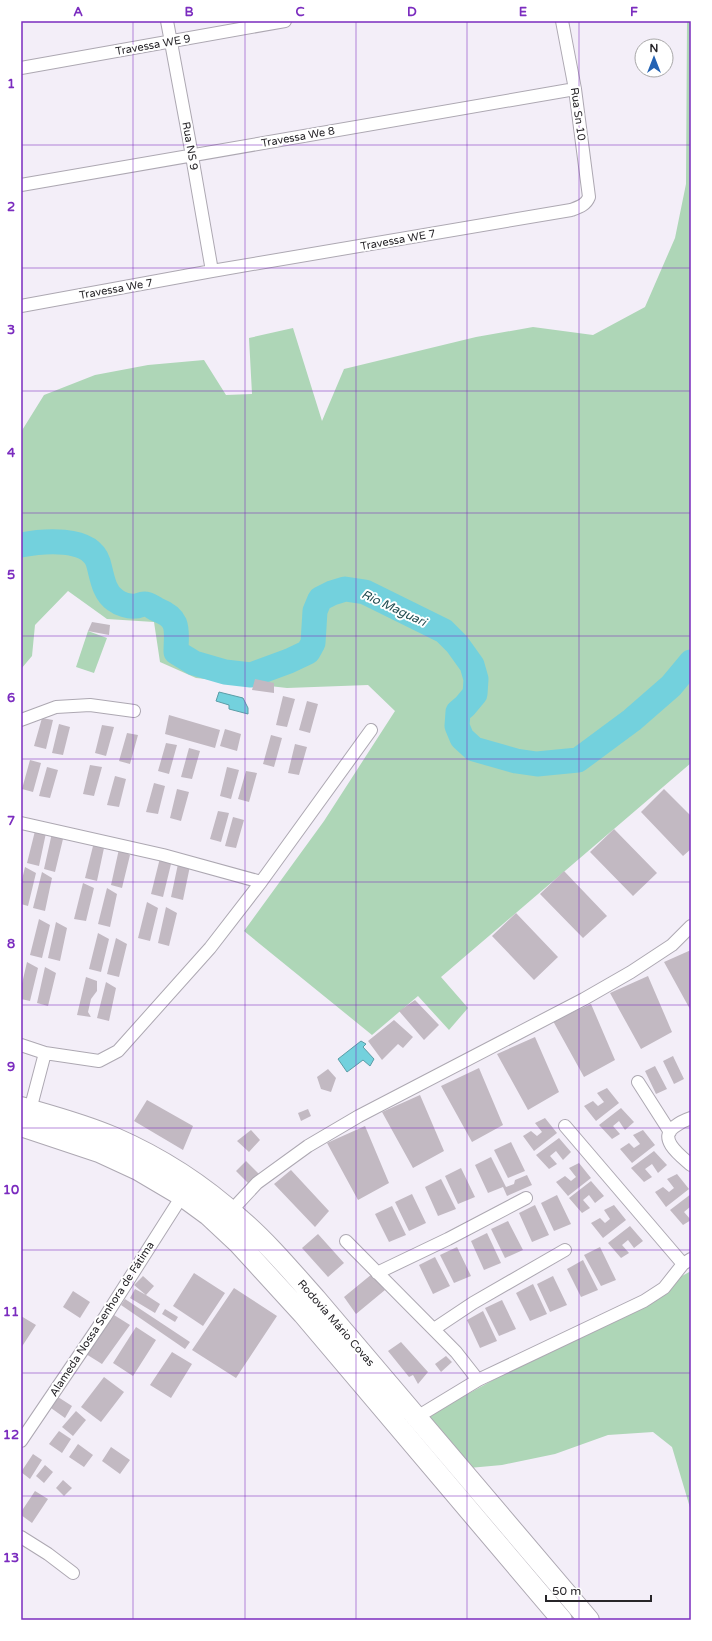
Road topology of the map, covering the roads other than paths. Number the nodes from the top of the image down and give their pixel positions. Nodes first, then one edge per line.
1 (166, 21) edge
2 (286, 21) edge
3 (562, 21) edge
4 (170, 42) junction
5 (21, 68) edge
6 (574, 89) junction
7 (192, 155) junction
8 (21, 185) edge
9 (583, 205) joint
10 (212, 271) junction
11 (21, 306) edge
12 (134, 711) dead end
13 (21, 720) edge
14 (371, 730) dead end
15 (21, 823) edge
16 (261, 882) junction
17 (691, 926) edge
18 (691, 939) edge
19 (672, 945) junction
20 (21, 1045) edge
21 (45, 1053) junction
22 (638, 1082) dead end
23 (24, 1114) edge
24 (691, 1118) edge
25 (565, 1126) dead end
26 (670, 1132) junction
27 (691, 1165) edge
28 (182, 1196) junction
29 (526, 1198) dead end
30 (231, 1211) junction
31 (346, 1241) dead end
32 (565, 1250) dead end
33 (687, 1262) edge
34 (377, 1273) junction
35 (434, 1329) junction
36 (478, 1380) junction
37 (417, 1417) junction
38 (21, 1441) edge
39 (463, 1471) junction
40 (446, 1484) junction
41 (21, 1538) edge
42 (73, 1573) dead end
43 (562, 1620) edge
44 (589, 1620) edge

1 - 4 street, Rua NS 9
2 - 4 street, Travessa WE 9
3 - 6 street, Rua Sn 10
4 - 5 street, Travessa WE 9
4 - 7 street, Rua NS 9
6 - 7 street, Travessa We 8
6 - 9 street, Rua Sn 10
7 - 8 street, Travessa We 8
7 - 10 street, Rua NS 9
9 - 10 street, Travessa WE 7
10 - 11 street, Travessa We 7
12 - 13 street
14 - 16 street
15 - 16 street
16 - 21 street
17 - 19 street
18 - 19 street
19 - 30 street
20 - 21 street
21 - 23 street
22 - 26 street
23 - 28 main road, Rodovia Mário Covas
23 - 30 main road, Rodovia Mário Covas
24 - 26 street
25 - 33 street
26 - 27 street
28 - 38 street, Alameda Nossa Senhora de Fátima
28 - 40 main road, Rodovia Mário Covas
29 - 34 street
30 - 37 main road, Rodovia Mário Covas
31 - 34 street
32 - 35 street
33 - 36 street
34 - 35 street
35 - 36 street
36 - 37 street
37 - 39 main road, Rodovia Mário Covas
39 - 40 main road
39 - 44 main road, Rodovia Mário Covas
40 - 43 main road, Rodovia Mário Covas
41 - 42 street

